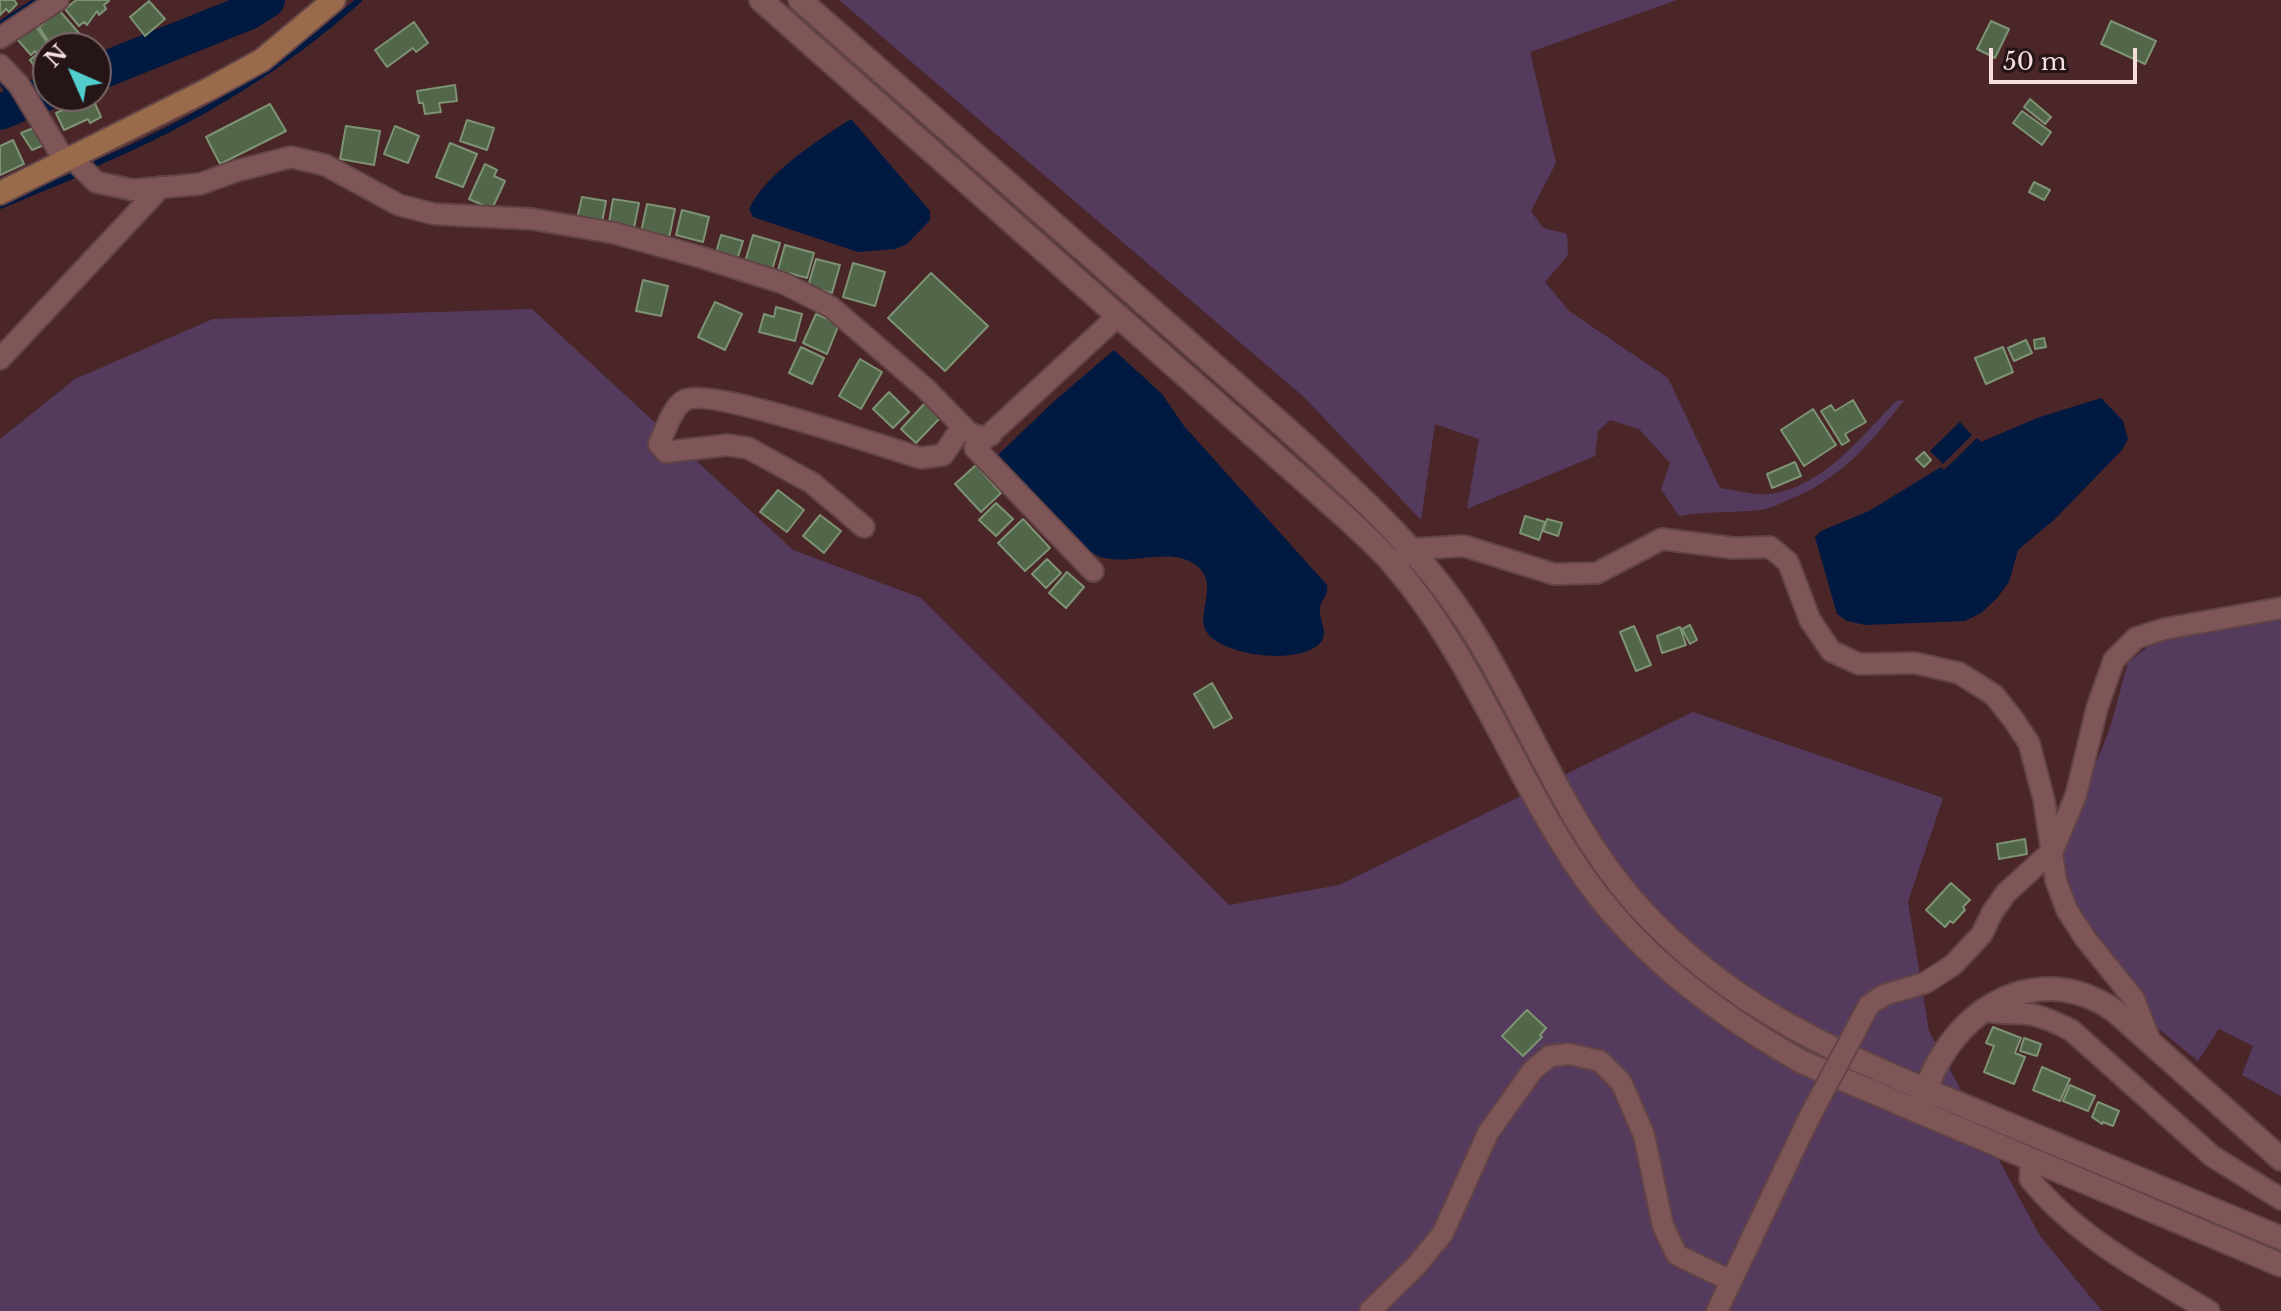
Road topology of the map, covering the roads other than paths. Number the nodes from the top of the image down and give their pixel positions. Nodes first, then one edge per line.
1 (58, 0) edge
2 (334, 0) edge
3 (761, 0) edge
4 (800, 0) edge
5 (0, 38) edge
6 (0, 65) edge
7 (69, 159) junction
8 (161, 187) junction
9 (0, 193) edge
10 (1119, 315) junction
11 (0, 359) edge
12 (962, 427) junction
13 (991, 435) junction
14 (864, 527) dead end
15 (1413, 549) junction
16 (1394, 564) junction
17 (1093, 571) dead end
18 (2281, 608) edge
19 (2053, 850) junction
20 (1982, 1010) junction
21 (2151, 1043) junction
22 (1926, 1089) junction
23 (1920, 1111) junction
24 (2281, 1159) edge
25 (2031, 1161) junction
26 (2281, 1199) edge
27 (2281, 1238) edge
28 (2281, 1265) edge
29 (1731, 1281) junction
30 (1370, 1311) edge
31 (1717, 1311) edge
32 (2209, 1311) edge

1 - 5 street
2 - 7 main road
3 - 10 street
4 - 15 street
6 - 7 street
7 - 8 street
7 - 9 main road
8 - 11 street
8 - 12 street
10 - 13 street
10 - 16 street
12 - 13 street
12 - 14 street
13 - 17 street
15 - 16 street
15 - 19 street
15 - 22 street
16 - 23 street
18 - 19 street
19 - 21 street
19 - 29 street, bridge
20 - 21 street
20 - 22 street
20 - 26 street
21 - 24 street
22 - 23 street
22 - 27 street
23 - 25 street
25 - 28 street
25 - 32 street
29 - 30 street
29 - 31 street

